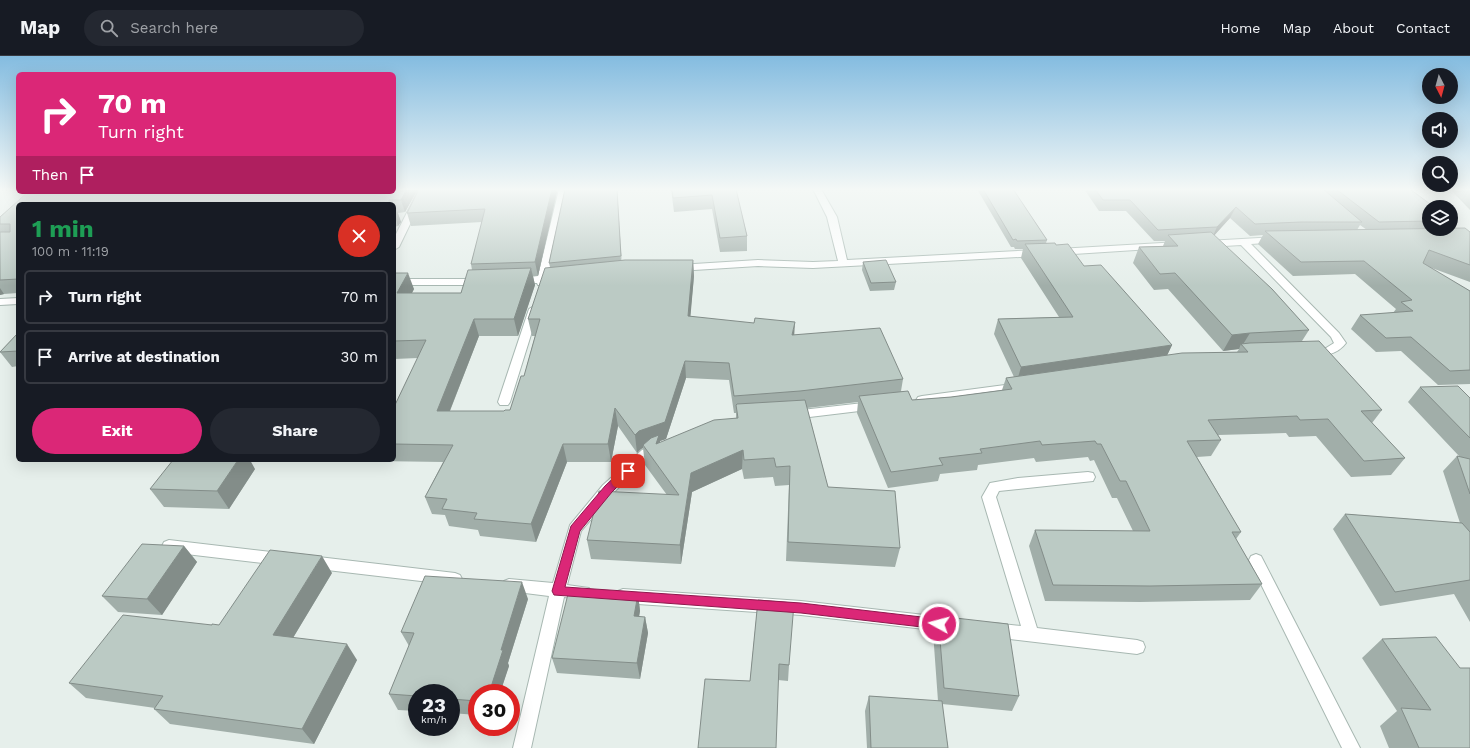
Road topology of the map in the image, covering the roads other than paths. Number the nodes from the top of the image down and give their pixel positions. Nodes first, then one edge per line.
1 (403, 221) edge
2 (556, 221) edge
3 (833, 221) edge
4 (1288, 239) edge
5 (396, 242) edge
6 (1244, 242) junction
7 (843, 262) junction
8 (665, 268) edge
9 (566, 277) edge
10 (544, 280) junction
11 (396, 281) edge
12 (512, 281) edge
13 (490, 282) edge
14 (16, 301) edge
15 (0, 302) edge
16 (1304, 352) edge
17 (1028, 385) edge
18 (504, 402) dead end
19 (906, 402) edge
20 (883, 404) edge
21 (784, 415) edge
22 (667, 445) edge
23 (1088, 477) dead end
24 (156, 545) edge
25 (1256, 560) dead end
26 (473, 581) edge
27 (496, 584) edge
28 (558, 591) junction
29 (1031, 634) junction
30 (1137, 647) dead end
31 (522, 748) edge
32 (1350, 748) edge

1 - 5 street
2 - 10 street
3 - 7 street
4 - 6 street
6 - 7 street
6 - 16 street
7 - 8 street
9 - 10 street
10 - 12 street
10 - 18 street
11 - 13 street
14 - 15 street
17 - 19 street
20 - 21 street
22 - 28 street
23 - 29 street
24 - 26 street
25 - 32 street
27 - 28 street
28 - 29 street
28 - 31 street
29 - 30 street

